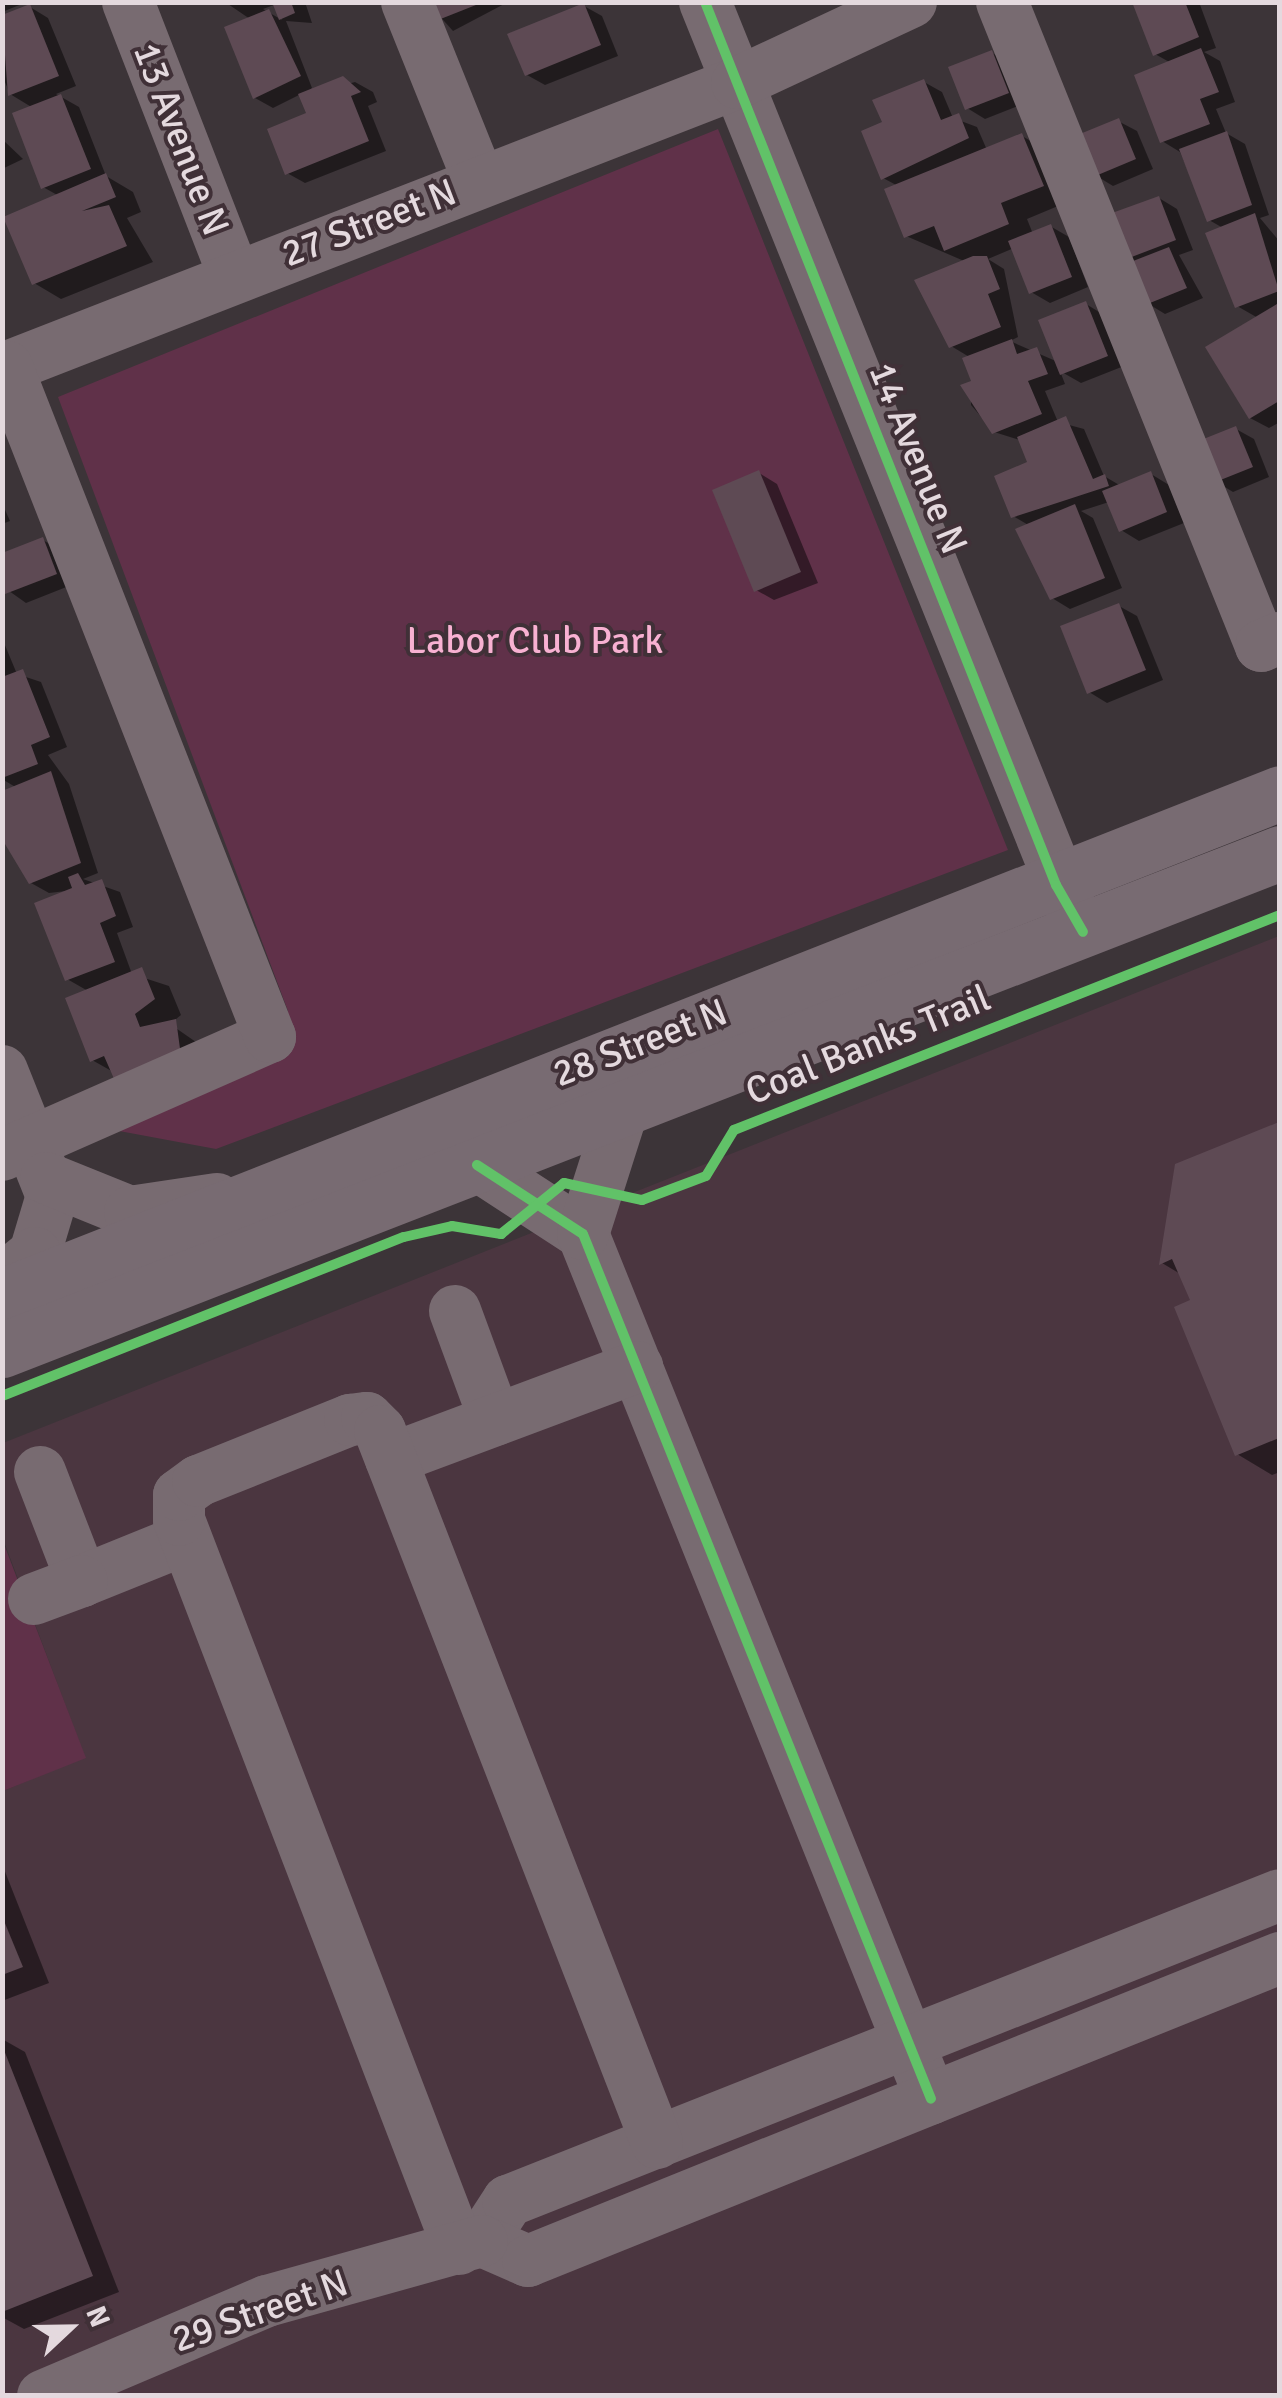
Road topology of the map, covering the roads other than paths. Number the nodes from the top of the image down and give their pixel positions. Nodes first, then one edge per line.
1 (128, 2) edge
2 (407, 2) edge
3 (705, 2) edge
4 (912, 2) edge
5 (1002, 2) edge
6 (737, 83) junction
7 (478, 181) junction
8 (234, 275) junction
9 (5, 368) edge
10 (1280, 638) edge
11 (1280, 794) edge
12 (1280, 853) edge
13 (1056, 885) junction
14 (1083, 932) junction
15 (2, 1071) edge
16 (623, 1109) junction
17 (27, 1159) edge
18 (478, 1165) junction
19 (240, 1196) junction
20 (583, 1234) junction
21 (2, 1280) edge
22 (2, 1296) edge
23 (455, 1310) dead end
24 (2, 1350) edge
25 (637, 1367) junction
26 (495, 1420) junction
27 (391, 1460) junction
28 (40, 1472) dead end
29 (186, 1539) junction
30 (82, 1581) junction
31 (34, 1599) dead end
32 (1280, 1895) edge
33 (1280, 1958) edge
34 (909, 2042) junction
35 (931, 2098) junction
36 (657, 2143) junction
37 (471, 2245) junction
38 (43, 2396) edge

1 - 8 street, 13 Avenue N
2 - 7 street
3 - 6 street, 14 Avenue N
4 - 6 street, 27 Street N
5 - 10 street
6 - 7 street, 27 Street N
6 - 13 street, 14 Avenue N
7 - 8 street, 27 Street N
8 - 9 street, 27 Street N
9 - 17 street
11 - 13 main road, 28 Street N
12 - 14 main road, 28 Street N
13 - 14 street, 14 Avenue N
13 - 19 main road, 28 Street N
14 - 16 main road, 28 Street N
15 - 17 street
16 - 18 main road, 28 Street N
16 - 20 street
17 - 19 street
17 - 21 street
18 - 20 street
18 - 24 main road, 28 Street N
19 - 22 main road, 28 Street N
20 - 25 street
23 - 26 street
25 - 26 street
25 - 34 street
26 - 27 street
27 - 29 street
27 - 36 street
28 - 30 street
29 - 30 street
29 - 37 street
30 - 31 street
32 - 34 street
33 - 35 street
34 - 35 street
34 - 36 street
35 - 37 street
36 - 37 street
37 - 38 street, 29 Street N

